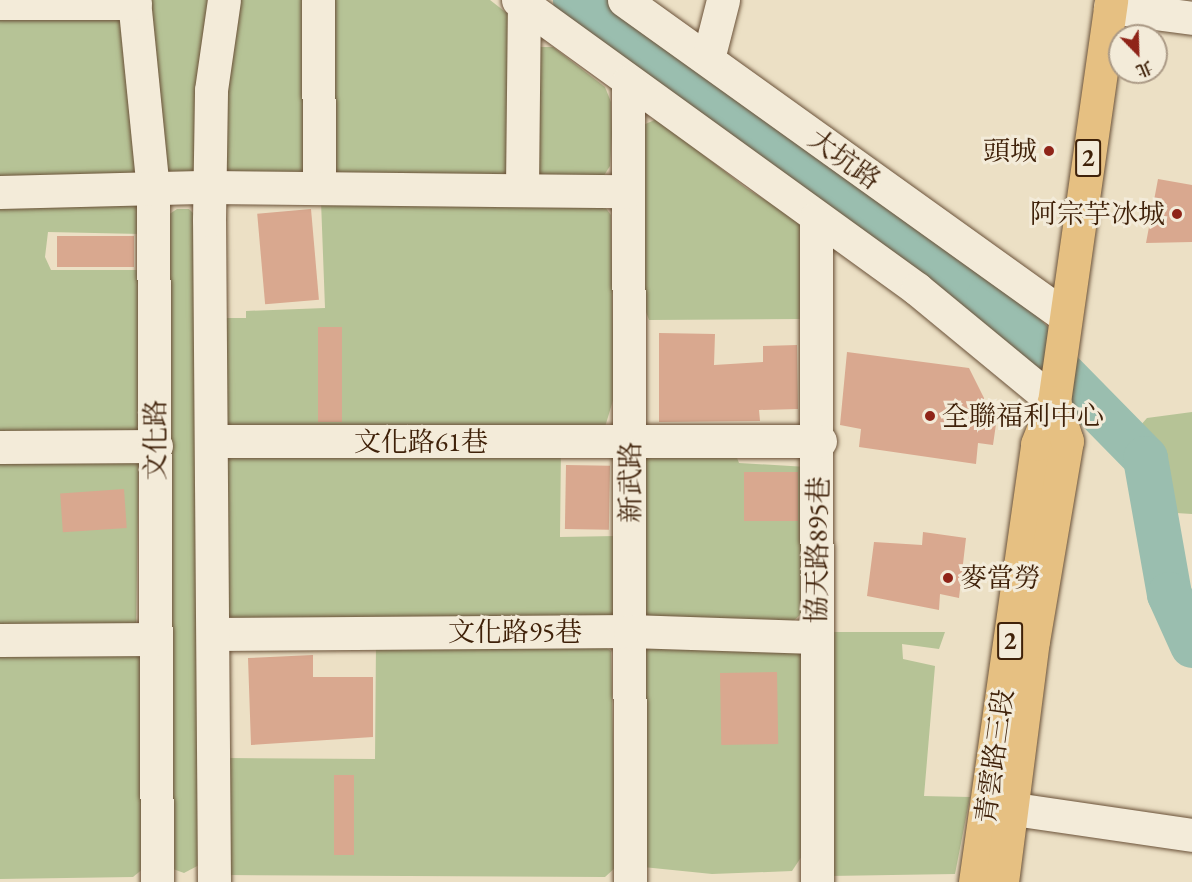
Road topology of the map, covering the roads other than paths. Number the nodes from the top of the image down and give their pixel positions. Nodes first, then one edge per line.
1 (224, 0) edge
2 (318, 0) edge
3 (624, 0) edge
4 (723, 0) edge
5 (134, 2) edge
6 (521, 2) edge
7 (0, 3) edge
8 (1110, 3) edge
9 (1192, 18) edge
10 (708, 59) junction
11 (628, 82) junction
12 (210, 187) junction
13 (319, 188) junction
14 (522, 188) junction
15 (153, 190) junction
16 (626, 190) junction
17 (0, 192) edge
18 (816, 218) junction
19 (1065, 316) junction
20 (1054, 402) junction
21 (212, 441) junction
22 (820, 441) junction
23 (631, 442) junction
24 (156, 446) junction
25 (0, 447) edge
26 (630, 631) junction
27 (215, 634) junction
28 (815, 637) junction
29 (155, 639) junction
30 (0, 640) edge
31 (1000, 805) junction
32 (1192, 835) edge
33 (157, 882) edge
34 (214, 882) edge
35 (630, 882) edge
36 (817, 882) edge
37 (975, 882) edge
38 (1002, 882) edge

1 - 12 street
2 - 13 street
3 - 10 street, 大坑路
4 - 10 street
5 - 7 street
5 - 15 street, 文化路
6 - 11 street
6 - 14 street
8 - 9 street
8 - 19 main road, 2
10 - 19 street, 大坑路
11 - 16 street, 新武路
11 - 18 street
12 - 13 street
12 - 15 street
12 - 21 street
13 - 14 street
14 - 16 street
15 - 17 street
15 - 24 street, 文化路
16 - 23 street, 新武路
18 - 20 street
18 - 22 street, 協天路895巷
19 - 20 main road, 2
20 - 31 main road, 青雲路三段 / 2
21 - 23 street, 文化路61巷
21 - 27 street
22 - 23 street, 文化路61巷
22 - 28 street, 協天路895巷
23 - 26 street, 新武路
24 - 25 street
24 - 29 street, 文化路
26 - 27 street, 文化路95巷
26 - 28 street, 文化路95巷
26 - 35 street, 新武路
27 - 34 street
28 - 36 street, 協天路895巷
29 - 30 street
29 - 33 street, 文化路
31 - 32 street
31 - 37 main road, 青雲路三段 / 2
31 - 38 main road, 青雲路三段 / 2

